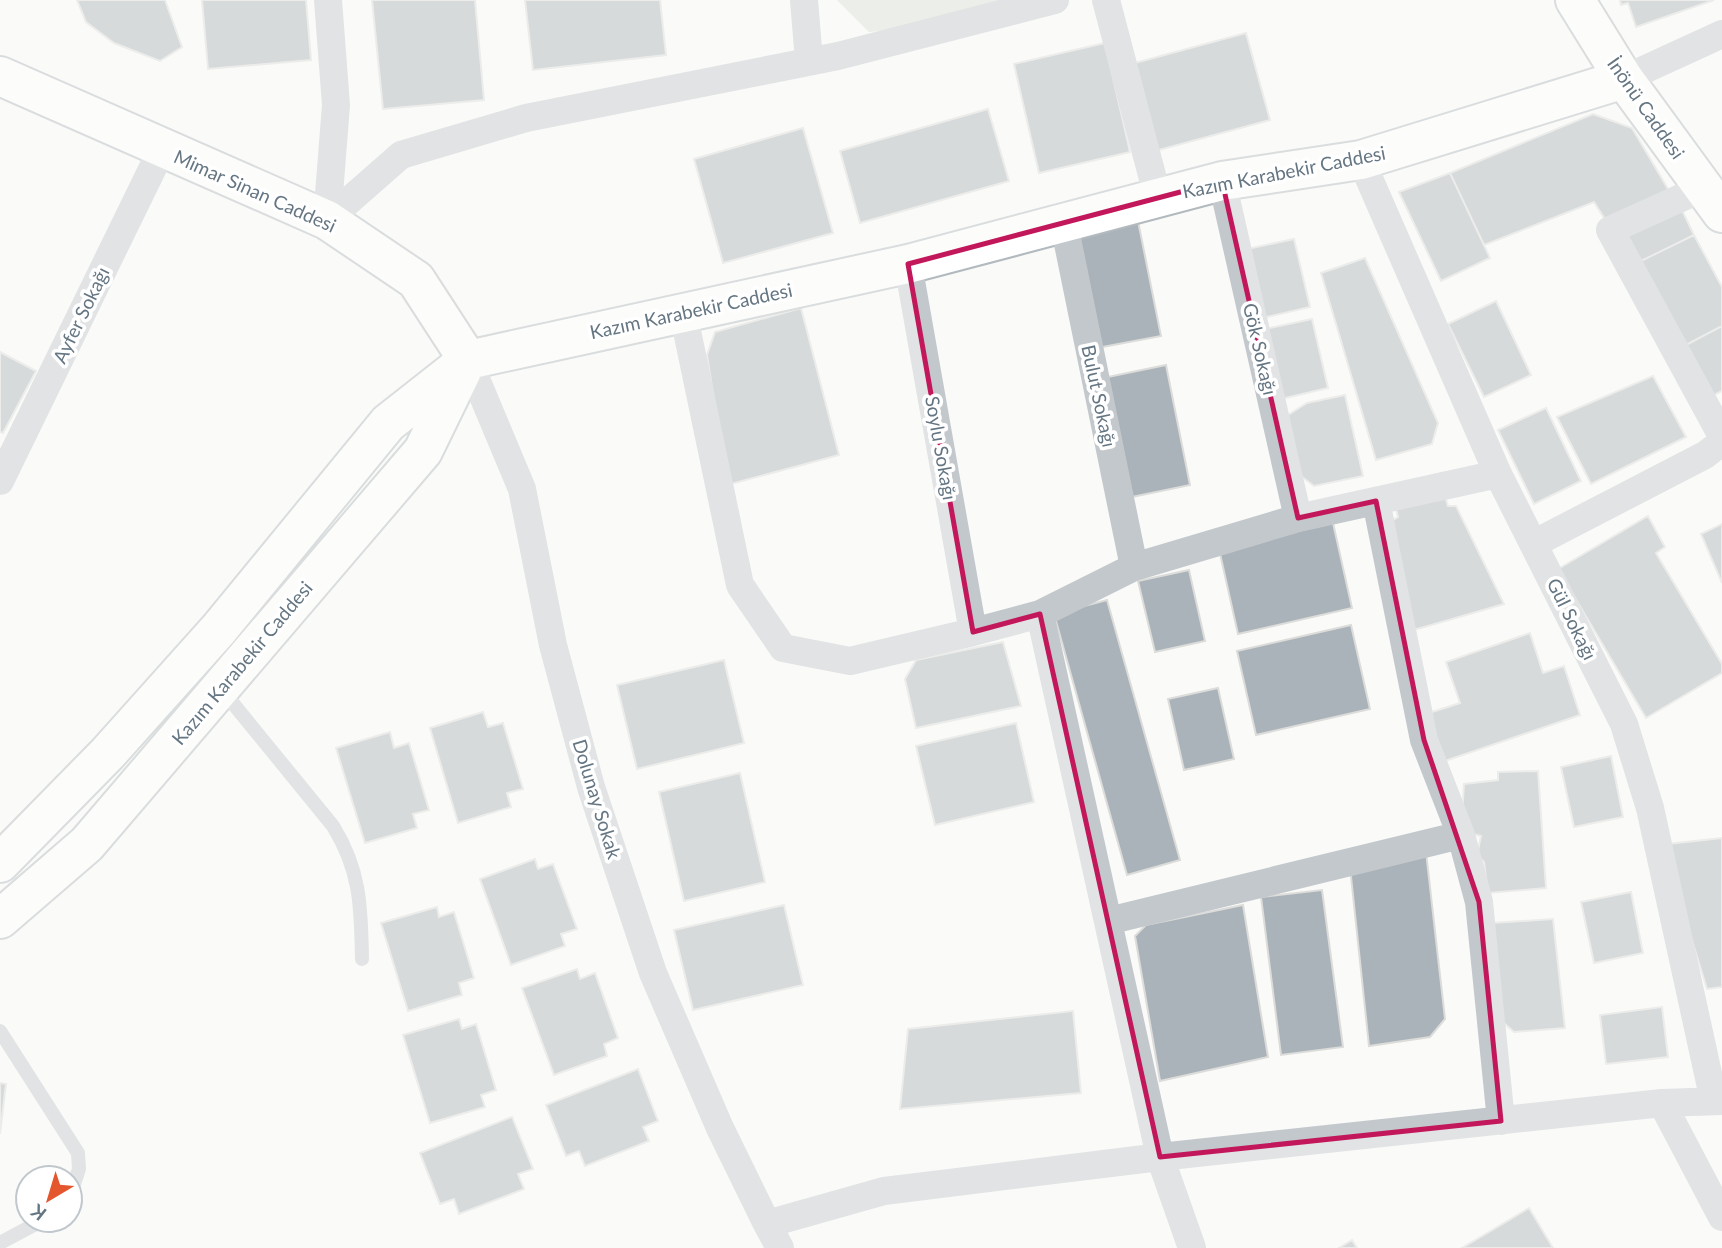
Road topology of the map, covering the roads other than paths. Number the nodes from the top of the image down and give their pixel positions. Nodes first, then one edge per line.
1 (328, 0) edge
2 (804, 0) edge
3 (1055, 0) edge
4 (1106, 0) edge
5 (1574, 0) edge
6 (1722, 34) edge
7 (809, 61) junction
8 (0, 76) edge
9 (1624, 79) junction
10 (162, 149) junction
11 (1361, 160) junction
12 (1222, 181) junction
13 (1158, 198) junction
14 (1713, 201) edge
15 (327, 220) junction
16 (1063, 224) junction
17 (908, 264) junction
18 (683, 312) junction
19 (467, 360) junction
20 (1722, 436) edge
21 (1722, 442) edge
22 (1498, 474) junction
23 (0, 481) edge
24 (1376, 501) junction
25 (1298, 518) junction
26 (1535, 543) junction
27 (1135, 567) junction
28 (1040, 614) junction
29 (973, 632) junction
30 (221, 688) junction
31 (1461, 835) junction
32 (0, 863) edge
33 (0, 919) edge
34 (1108, 921) junction
35 (362, 959) dead end
36 (0, 1031) edge
37 (1718, 1101) edge
38 (1662, 1103) junction
39 (1501, 1121) junction
40 (1160, 1157) junction
41 (79, 1164) edge
42 (1722, 1217) edge
43 (17, 1234) edge
44 (774, 1236) edge
45 (0, 1243) edge
46 (1192, 1248) edge

1 - 15 street
2 - 7 street
3 - 7 street
4 - 13 street
5 - 9 street, İnönü Caddesi
6 - 9 street
7 - 15 street
8 - 10 street, Mimar Sinan Caddesi
9 - 11 street, Kazım Karabekir Caddesi
9 - 14 street, İnönü Caddesi
10 - 15 street, Mimar Sinan Caddesi
10 - 23 street, Ayfer Sokağı
11 - 12 street, Kazım Karabekir Caddesi
11 - 22 street, Gül Sokağı
12 - 13 street, Kazım Karabekir Caddesi
12 - 25 street, Gök Sokağı
13 - 16 street, Kazım Karabekir Caddesi
14 - 20 street
15 - 19 street, Mimar Sinan Caddesi
16 - 17 street, Kazım Karabekir Caddesi
16 - 27 street, Bulut Sokağı
17 - 18 street, Kazım Karabekir Caddesi
17 - 29 street, Soylu Sokağı
18 - 19 street, Kazım Karabekir Caddesi
18 - 29 street
19 - 30 street, Kazım Karabekir Caddesi
19 - 32 street
19 - 44 street, Dolunay Sokak
21 - 26 street
22 - 24 street
22 - 26 street, Gül Sokağı
24 - 25 street
24 - 31 street
25 - 27 street
26 - 37 street, Gül Sokağı
27 - 28 street
28 - 29 street
28 - 34 street
30 - 33 street, Kazım Karabekir Caddesi
30 - 35 lane
31 - 34 street
31 - 39 street
34 - 40 street
36 - 41 lane
37 - 38 street
38 - 39 street
38 - 42 street
39 - 40 street
40 - 44 street
40 - 46 street
43 - 45 lane

